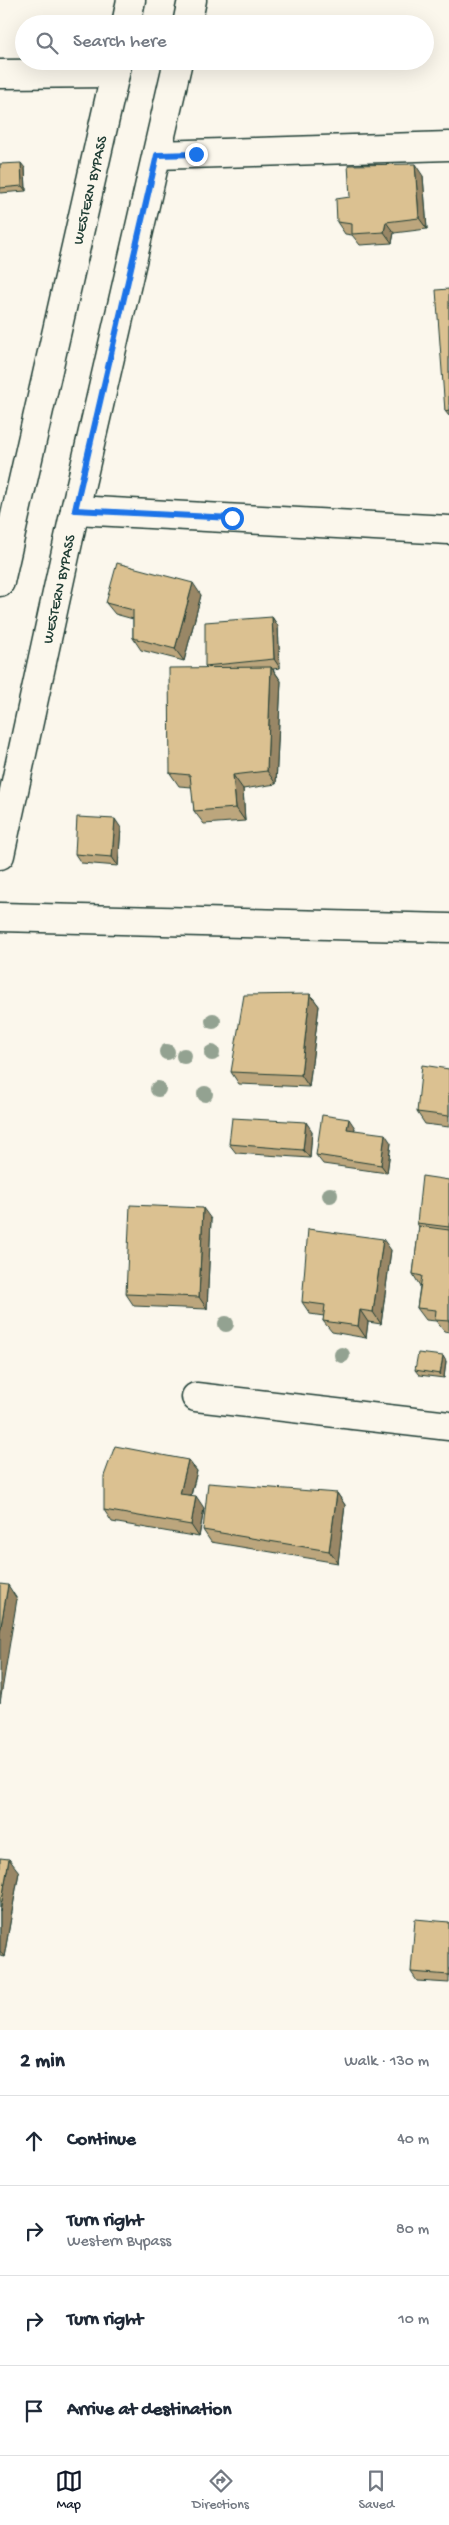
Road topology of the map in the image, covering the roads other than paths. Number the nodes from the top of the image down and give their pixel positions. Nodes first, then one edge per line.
1 (131, 0) edge
2 (192, 0) edge
3 (128, 15) edge
4 (189, 15) edge
5 (66, 70) edge
6 (115, 70) edge
7 (176, 70) edge
8 (0, 74) edge
9 (449, 146) edge
10 (157, 155) junction
11 (75, 510) junction
12 (7, 523) edge
13 (449, 530) edge
14 (0, 582) edge
15 (0, 855) edge
16 (0, 917) edge
17 (449, 928) edge
18 (196, 1397) dead end
19 (449, 1426) edge

1 - 3 street
2 - 4 street
5 - 8 street
6 - 12 street, WESTERN BYPASS
7 - 10 street, WESTERN BYPASS
9 - 10 street
10 - 11 street, WESTERN BYPASS
11 - 13 street
11 - 15 street, WESTERN BYPASS
12 - 14 street, WESTERN BYPASS
16 - 17 street
18 - 19 street

